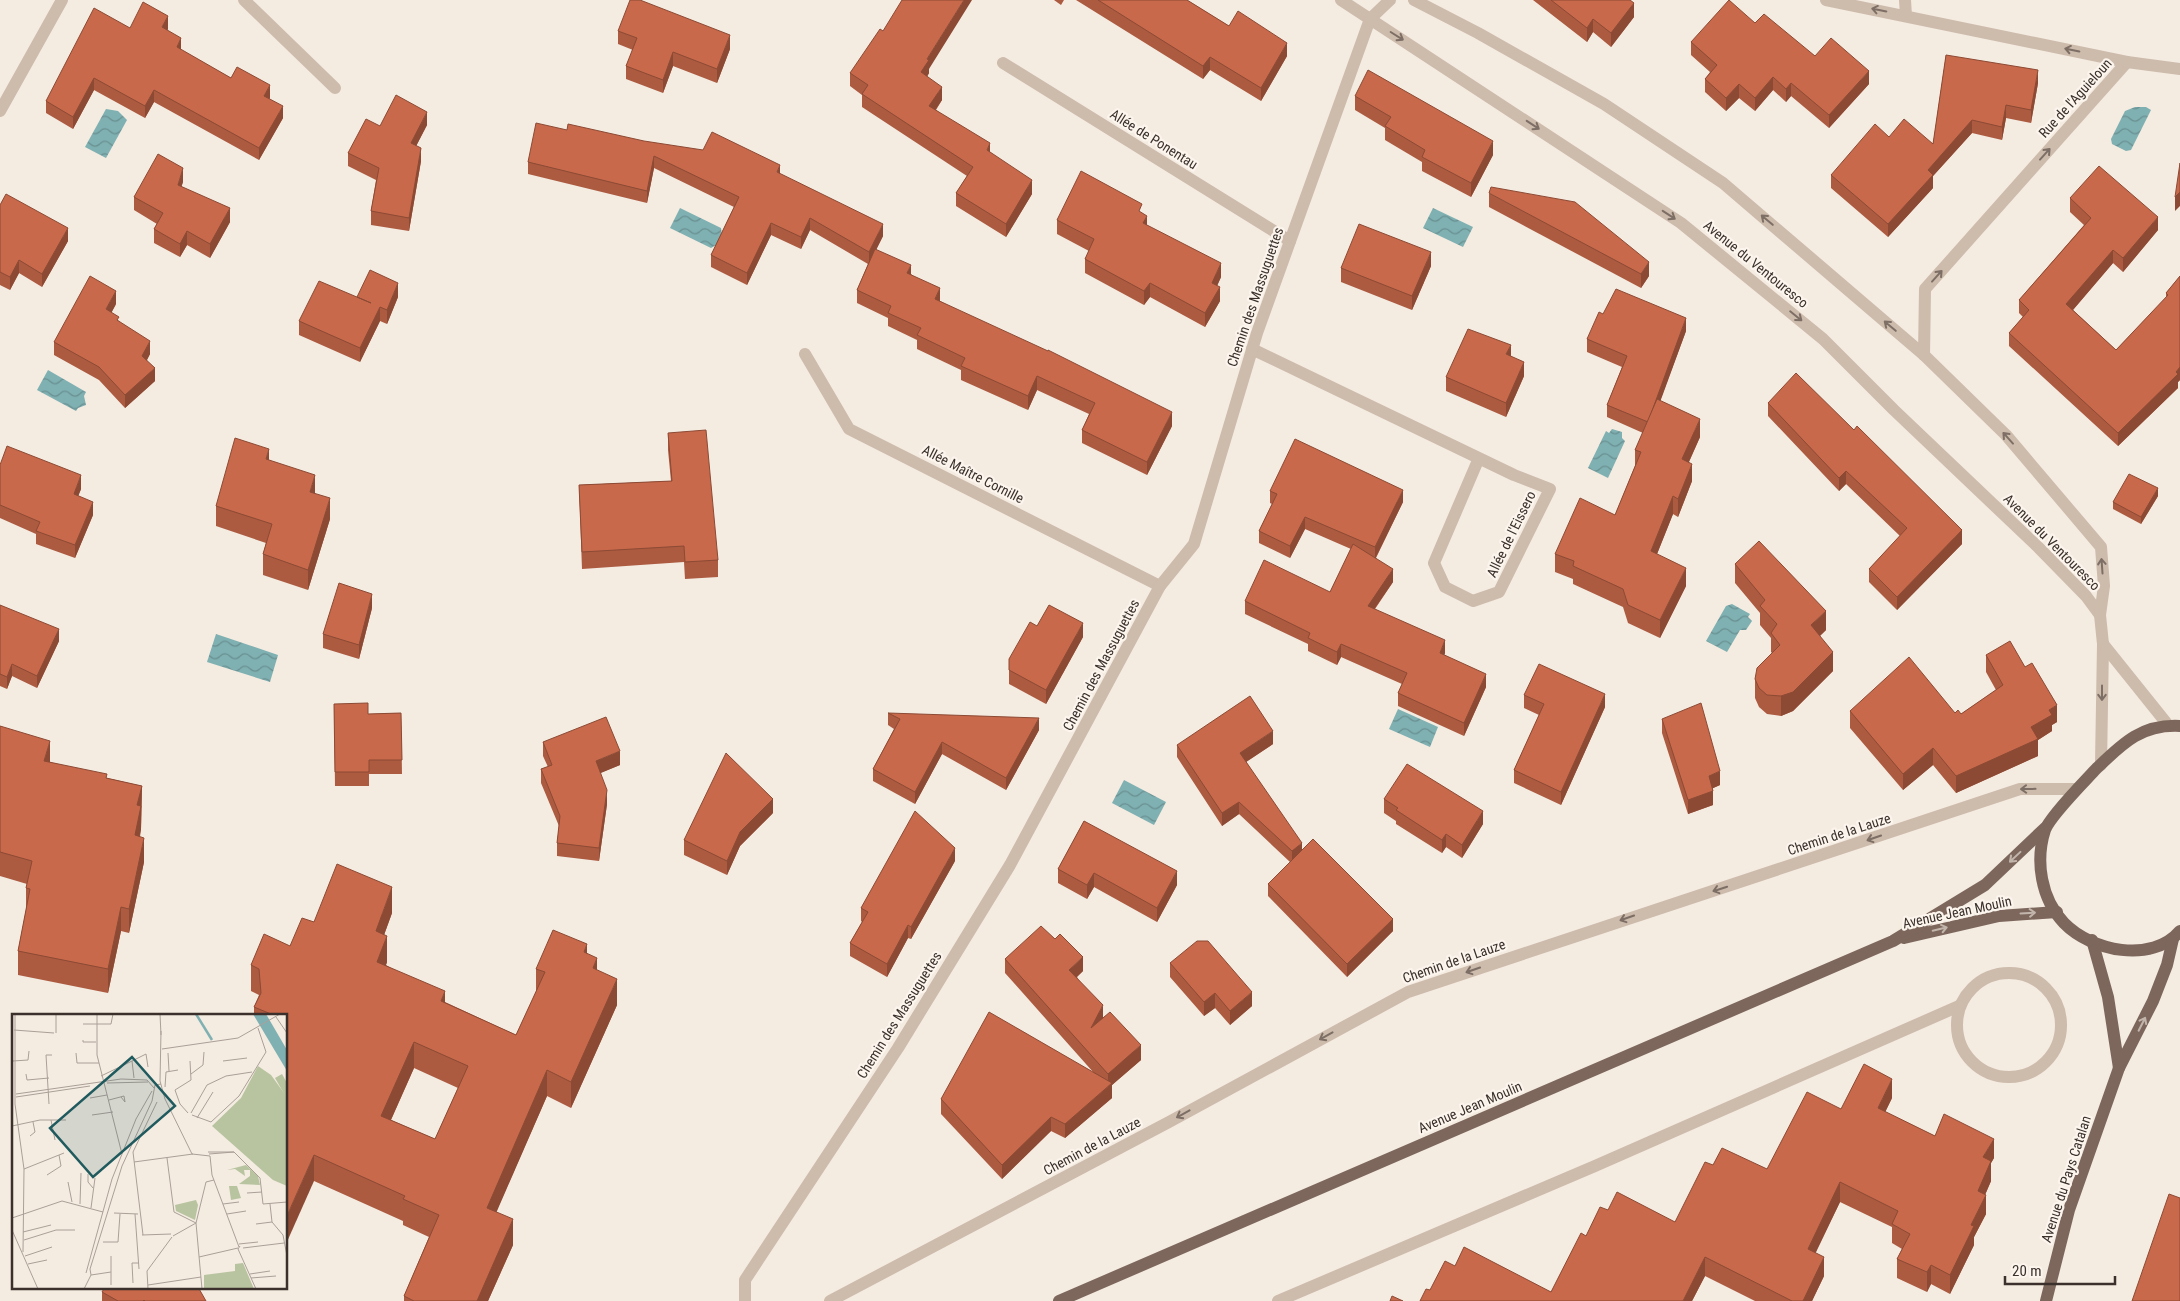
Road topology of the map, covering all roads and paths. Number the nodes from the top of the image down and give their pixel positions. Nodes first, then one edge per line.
1 (62, 0) edge
2 (244, 0) edge
3 (1341, 0) edge
4 (1390, 0) edge
5 (1414, 0) edge
6 (1826, 0) edge
7 (1905, 0) edge
8 (1906, 16) junction
9 (1370, 19) junction
10 (2127, 62) junction
11 (1003, 63) dead end
12 (2180, 69) edge
13 (335, 88) dead end
14 (0, 111) edge
15 (1290, 241) junction
16 (1252, 349) junction
17 (805, 354) dead end
18 (1924, 355) junction
19 (1479, 458) junction
20 (1160, 586) junction
21 (2100, 614) junction
22 (2103, 644) junction
23 (2174, 725) edge
24 (2101, 764) junction
25 (2077, 788) junction
26 (2046, 828) junction
27 (2057, 912) junction
28 (2177, 935) edge
29 (2092, 940) junction
30 (1893, 941) junction
31 (1959, 1006) junction
32 (2119, 1068) junction
33 (745, 1301) edge
34 (830, 1301) edge
35 (1058, 1301) edge
36 (1278, 1301) edge
37 (2046, 1301) edge

1 - 14 street
2 - 13 street
3 - 9 street, Avenue du Ventouresco
4 - 9 street, Chemin des Massuguettes
18 -> 5 street, Avenue du Ventouresco
8 -> 6 street, Rue de l'Aguieloun
7 - 8 street
10 -> 8 street, Rue de l'Aguieloun
9 - 15 street, Chemin des Massuguettes
9 -> 21 street, Avenue du Ventouresco
10 - 12 street
18 -> 10 street, Rue de l'Aguieloun
11 - 15 street, Allée de Ponentau
15 - 16 street, Chemin des Massuguettes
16 - 19 street, Allée de l'Eissero
16 - 20 street, Chemin des Massuguettes
17 - 20 street, Allée Maître Cornille
21 -> 18 street, Avenue du Ventouresco
19 - 19 street, Allée de l'Eissero
20 - 33 street, Chemin des Massuguettes
21 - 22 street, Avenue du Ventouresco
22 - 23 street
22 -> 24 street, Avenue du Ventouresco
23 - 24 main road, Avenue Jean Moulin
24 - 25 main road, Avenue Jean Moulin
25 - 26 main road, Avenue Jean Moulin
25 -> 34 street, Chemin de la Lauze
26 - 27 main road
26 -> 30 main road, Avenue Jean Moulin
27 - 29 main road
30 -> 27 main road, Avenue Jean Moulin
28 - 29 main road
32 -> 28 main road, Avenue du Pays Catalan
29 - 32 main road, Avenue du Pays Catalan
30 - 35 main road, Avenue Jean Moulin
31 - 31 street
31 - 36 street
32 - 37 main road, Avenue du Pays Catalan

